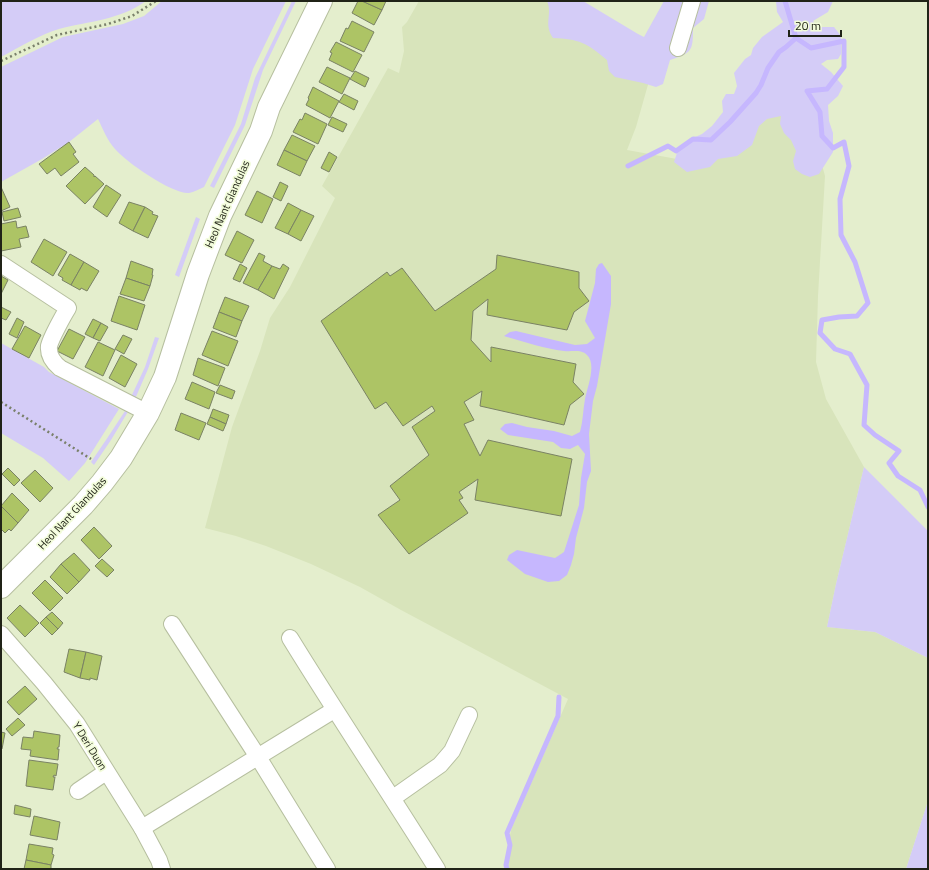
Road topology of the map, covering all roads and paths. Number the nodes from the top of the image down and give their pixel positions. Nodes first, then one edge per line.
1 (156, 1) edge
2 (321, 1) edge
3 (692, 1) edge
4 (678, 48) dead end
5 (1, 62) edge
6 (1, 264) edge
7 (1, 402) edge
8 (148, 412) junction
9 (91, 459) dead end
10 (1, 587) edge
11 (172, 624) dead end
12 (1, 634) edge
13 (290, 638) dead end
14 (334, 710) junction
15 (469, 715) dead end
16 (258, 757) junction
17 (106, 772) junction
18 (78, 791) dead end
19 (393, 798) junction
20 (142, 828) junction
21 (162, 869) edge
22 (326, 869) edge
23 (437, 869) edge

1 - 5 path
2 - 8 street, Heol Nant Glandulas
3 - 4 street
6 - 8 street
7 - 9 path
8 - 10 street, Heol Nant Glandulas
11 - 16 street
12 - 17 street, Y Deri Duon
13 - 14 street
14 - 16 street
14 - 19 street
15 - 19 street
16 - 20 street
16 - 22 street
17 - 18 street
17 - 20 street, Y Deri Duon
19 - 23 street
20 - 21 street, Y Deri Duon

